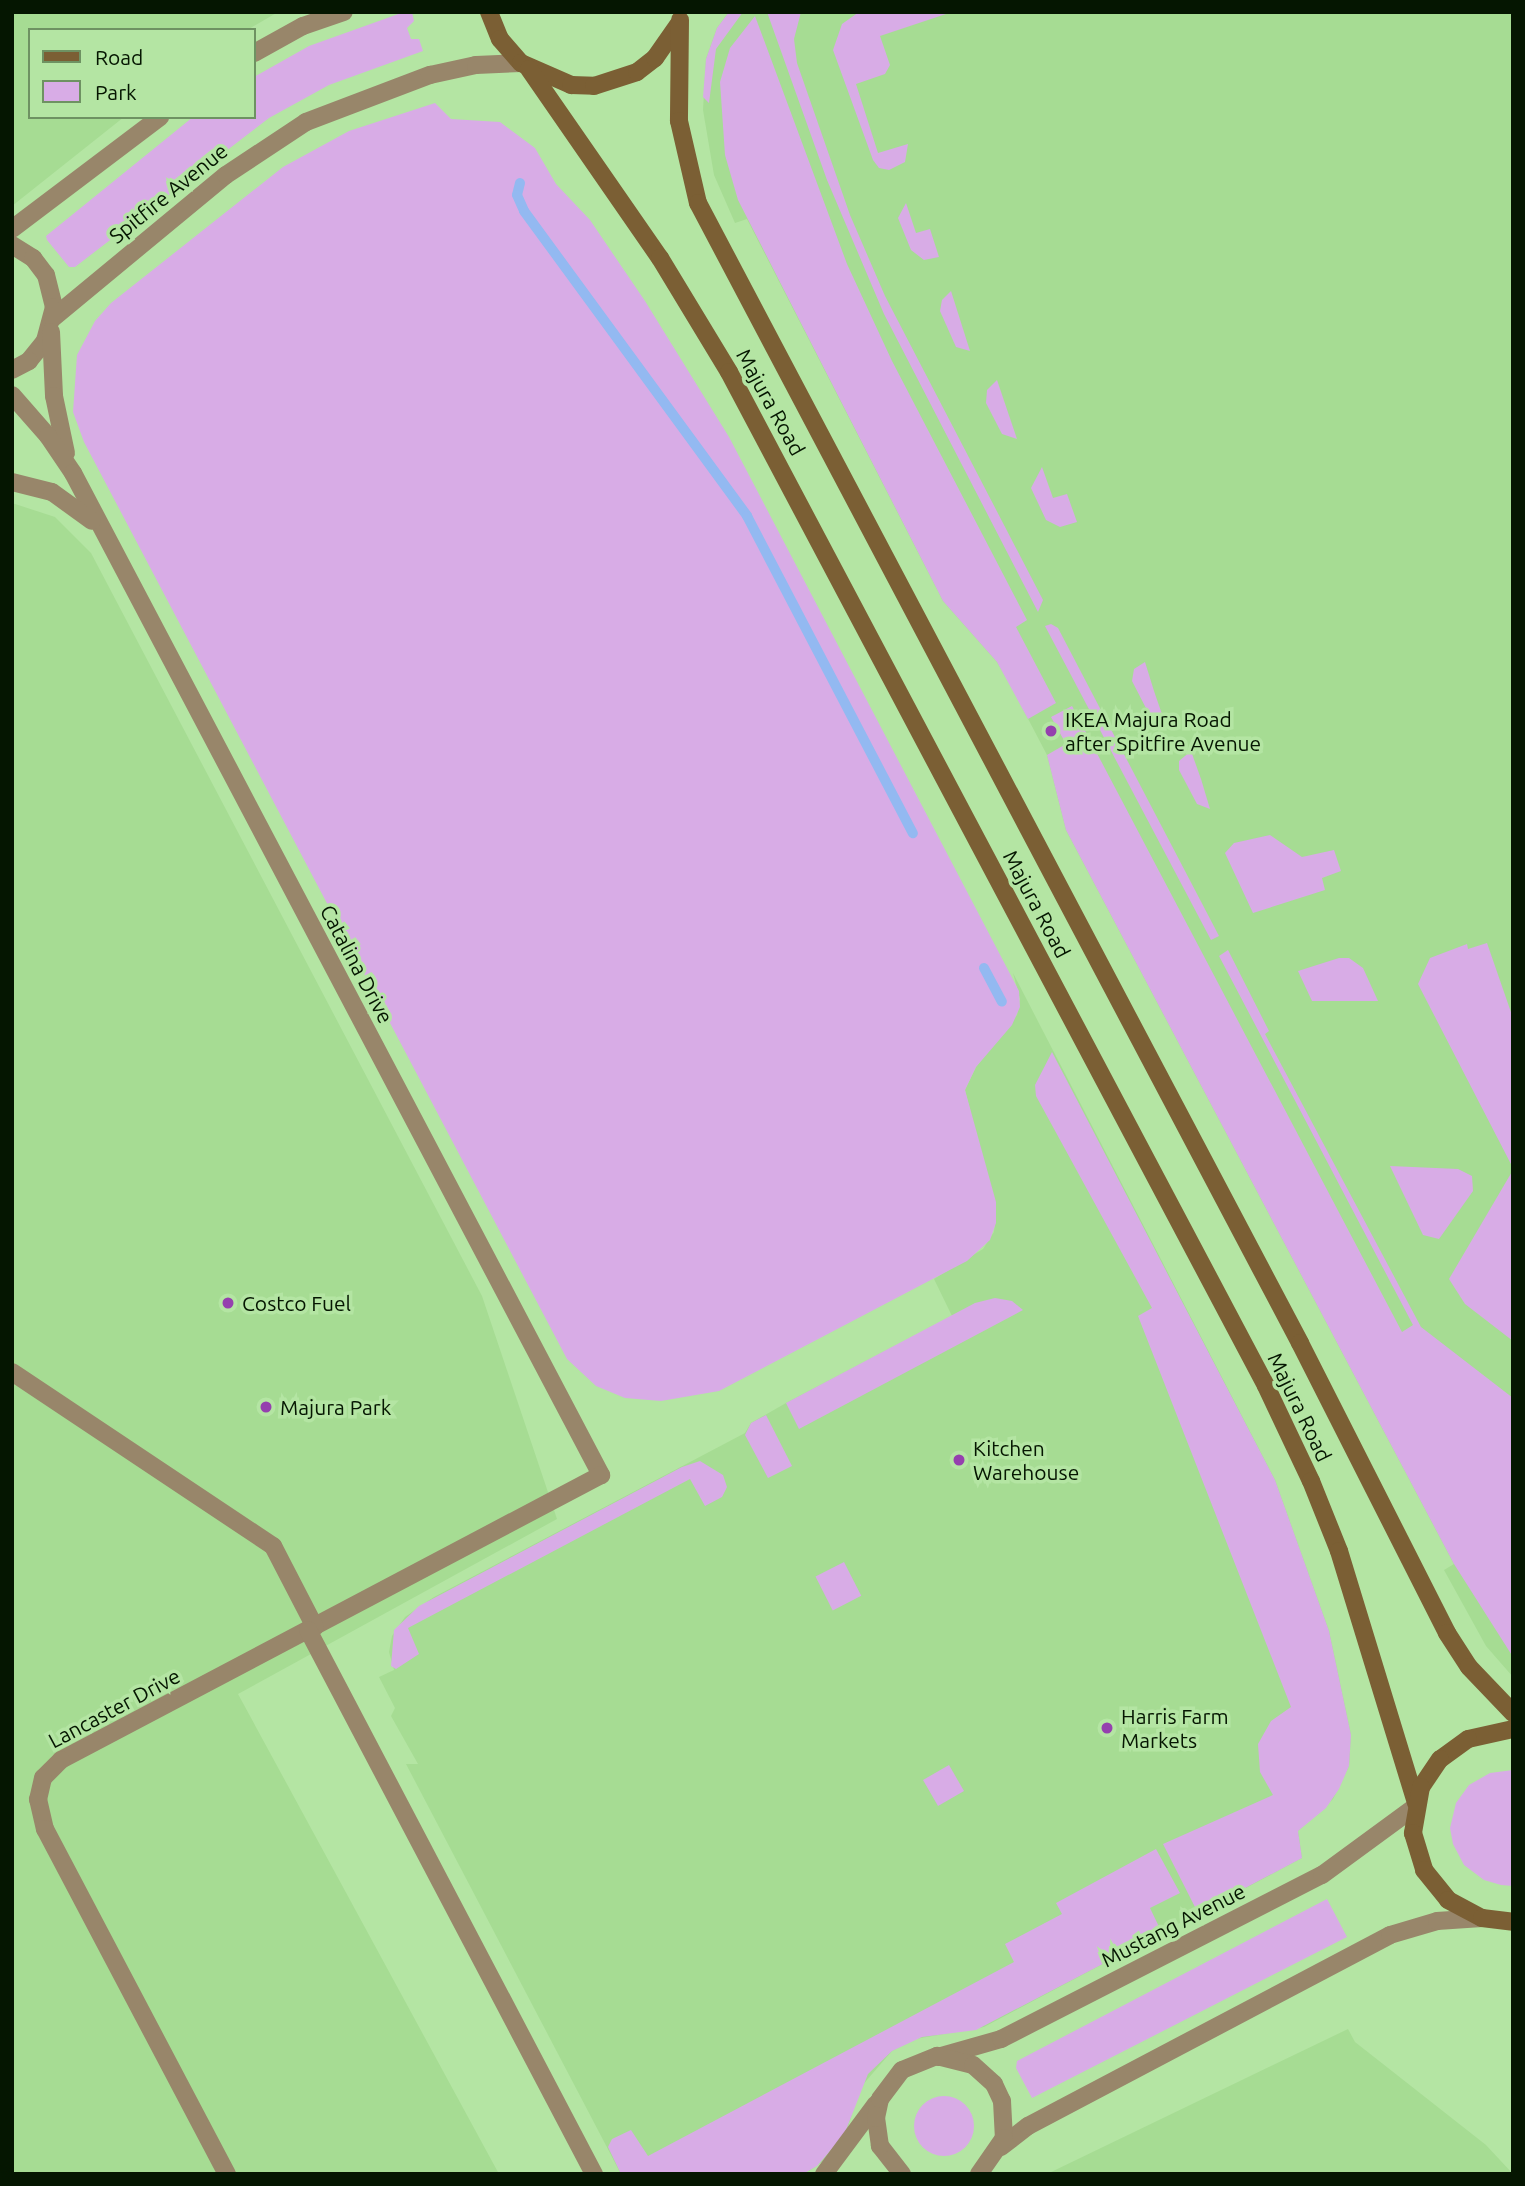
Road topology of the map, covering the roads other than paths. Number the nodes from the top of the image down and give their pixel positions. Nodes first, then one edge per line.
1 (344, 12) edge
2 (489, 12) edge
3 (682, 14) edge
4 (256, 52) edge
5 (525, 66) junction
6 (157, 119) edge
7 (12, 229) edge
8 (12, 244) edge
9 (52, 323) junction
10 (12, 370) edge
11 (12, 395) edge
12 (72, 473) junction
13 (12, 482) edge
14 (105, 537) junction
15 (12, 1373) edge
16 (601, 1475) joint
17 (312, 1628) junction
18 (1513, 1713) edge
19 (1513, 1729) edge
20 (1416, 1805) junction
21 (1496, 1920) edge
22 (1513, 1931) edge
23 (938, 2057) junction
24 (884, 2091) junction
25 (999, 2150) junction
26 (227, 2174) edge
27 (594, 2174) edge
28 (824, 2174) edge
29 (902, 2174) edge
30 (979, 2174) edge
31 (999, 2174) edge

1 - 4 street
2 - 5 main road, Majura Road
3 - 5 main road
3 - 18 main road, Majura Road
5 - 9 street, Spitfire Avenue
5 - 20 main road, Majura Road
6 - 7 street
8 - 9 street, Catalina Drive
9 - 10 street, Spitfire Avenue
9 - 12 street, Catalina Drive
11 - 12 street, Catalina Drive
12 - 14 street, Catalina Drive
13 - 14 street
14 - 16 street, Catalina Drive
15 - 17 street
16 - 17 street, Lancaster Drive
17 - 26 street, Lancaster Drive
17 - 27 street
19 - 20 main road
20 - 21 main road
20 - 23 street, Mustang Avenue
21 - 22 main road
21 - 25 street
23 - 24 street, Mustang Avenue
23 - 25 street
24 - 28 street
24 - 29 street
25 - 30 street
25 - 31 street

